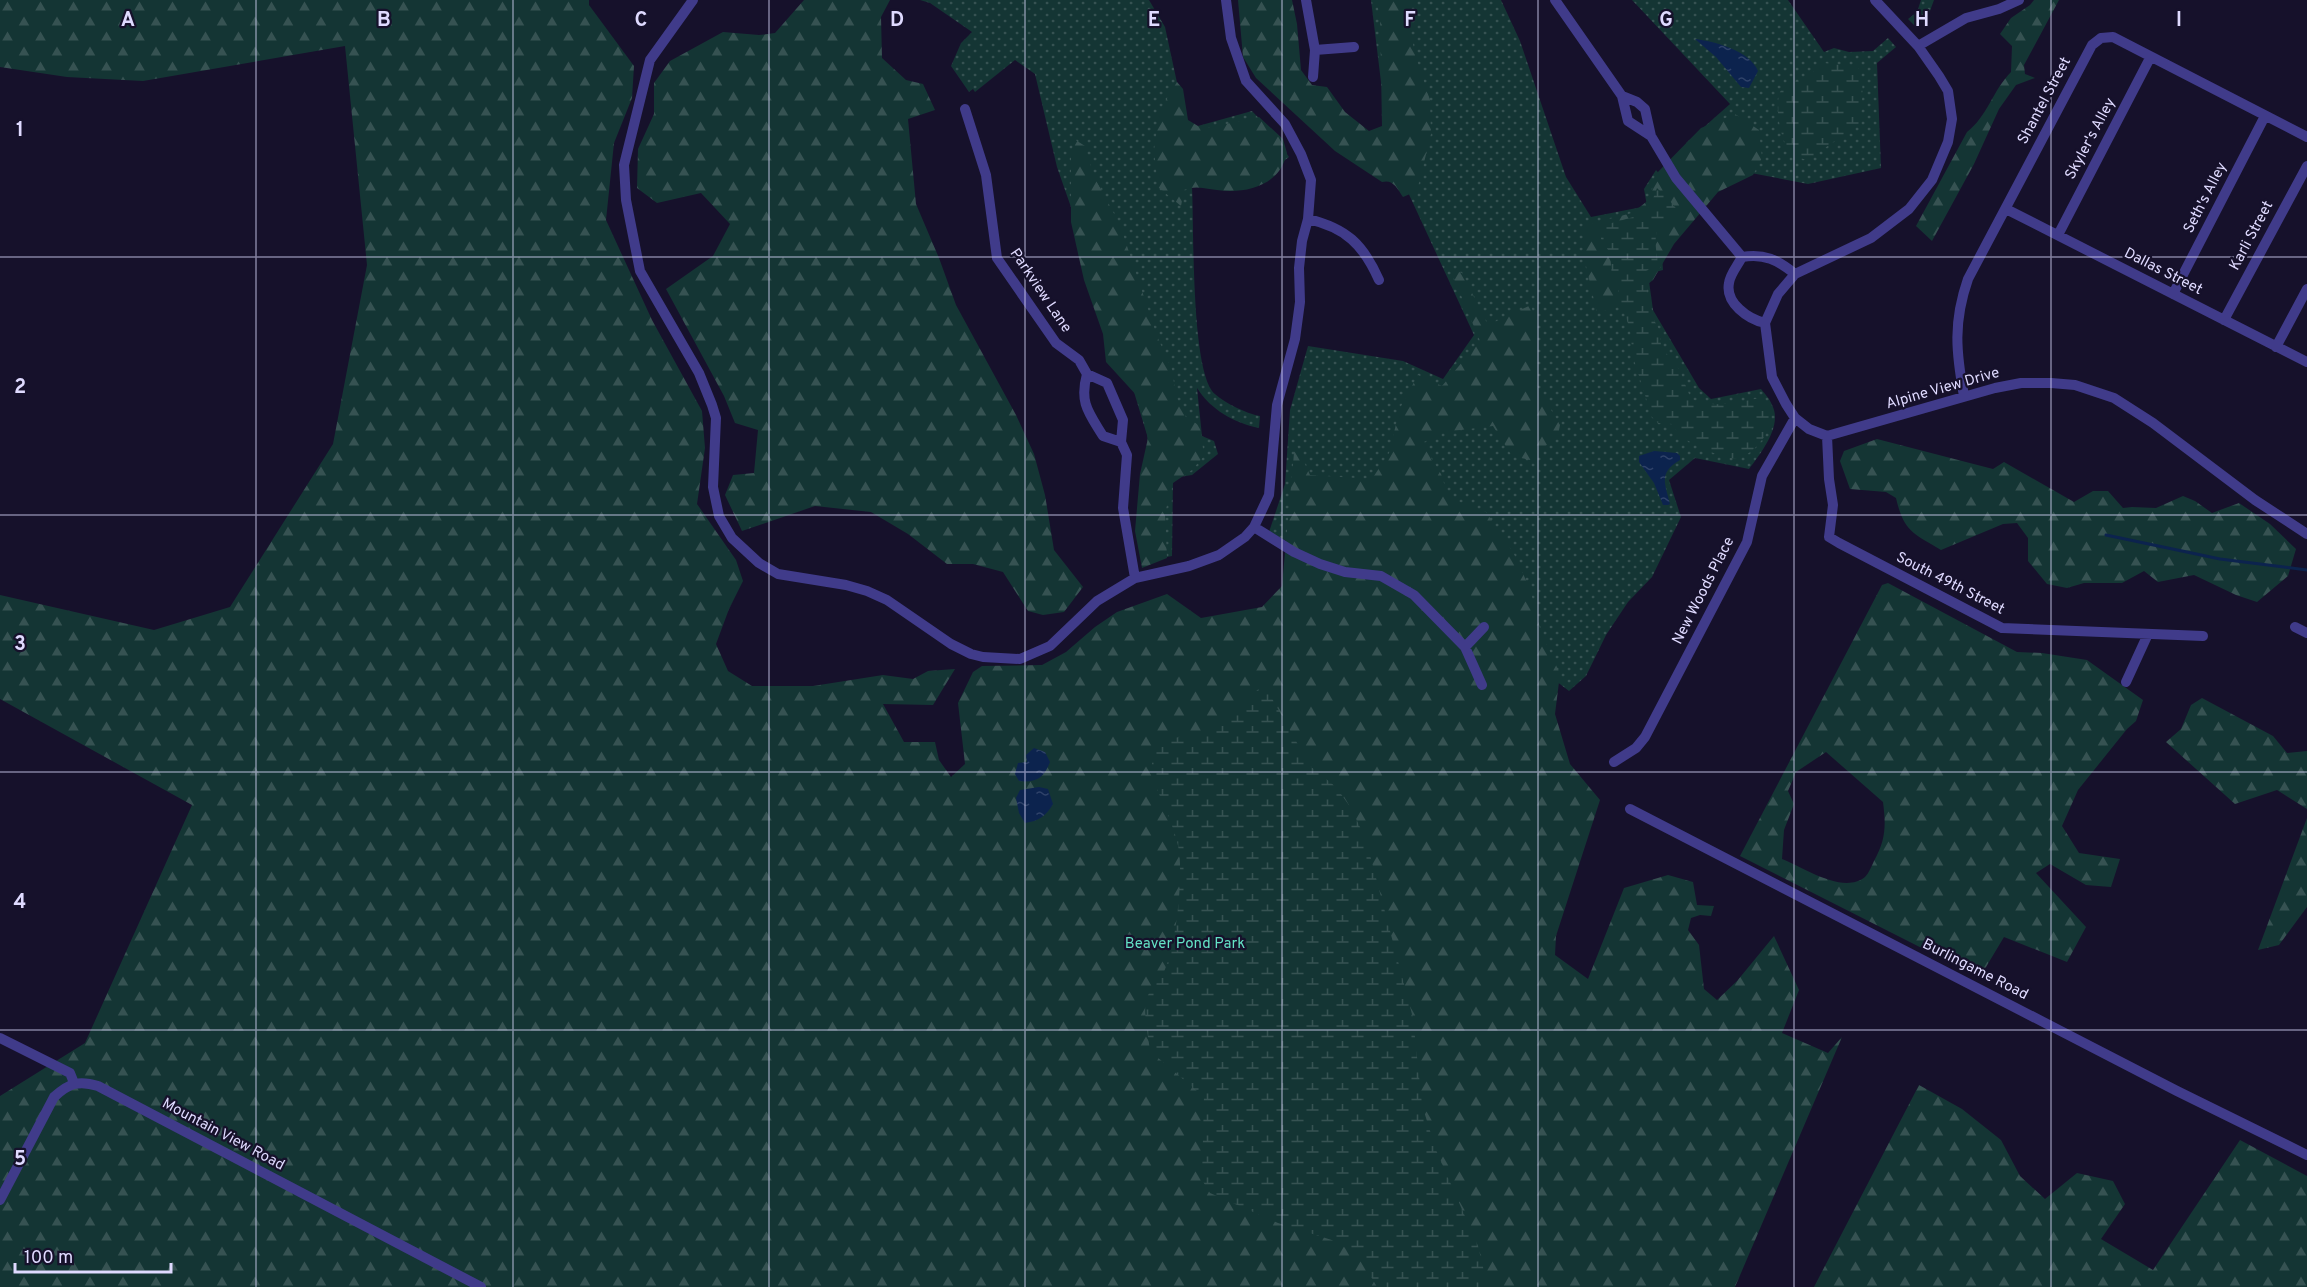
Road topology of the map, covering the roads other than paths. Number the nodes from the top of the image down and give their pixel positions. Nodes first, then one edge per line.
1 (693, 0) edge
2 (1226, 0) edge
3 (1306, 0) edge
4 (1555, 0) edge
5 (1875, 0) edge
6 (2019, 0) edge
7 (1918, 46) junction
8 (1354, 47) dead end
9 (1315, 50) junction
10 (2150, 58) junction
11 (1313, 77) dead end
12 (1622, 96) junction
13 (965, 109) dead end
14 (2265, 116) junction
15 (1651, 136) junction
16 (2307, 137) edge
17 (2307, 166) edge
18 (2006, 209) junction
19 (1308, 219) junction
20 (2058, 235) junction
21 (1742, 257) junction
22 (1795, 274) junction
23 (1379, 280) dead end
24 (2307, 288) edge
25 (2173, 294) junction
26 (2224, 320) junction
27 (1765, 323) junction
28 (2276, 347) junction
29 (2307, 363) edge
30 (1087, 374) junction
31 (1964, 396) junction
32 (1795, 418) junction
33 (1827, 436) junction
34 (1122, 442) junction
35 (1254, 527) junction
36 (2307, 534) edge
37 (1135, 578) junction
38 (1484, 627) dead end
39 (2295, 627) dead end
40 (2307, 633) edge
41 (2148, 634) junction
42 (2203, 636) dead end
43 (1465, 647) junction
44 (2126, 682) dead end
45 (1482, 685) dead end
46 (1614, 762) dead end
47 (1630, 809) dead end
48 (0, 1038) edge
49 (74, 1083) junction
50 (2307, 1155) edge
51 (0, 1200) edge
52 (481, 1287) edge

1 - 37 street
2 - 19 street
3 - 9 street
4 - 12 street
5 - 7 street
6 - 7 street
7 - 22 street
8 - 9 street
9 - 11 street
10 - 14 street, Shantel Street
10 - 18 street, Shantel Street
10 - 20 street, Skyler's Alley
12 - 15 street
12 - 15 street
13 - 30 street, Parkview Lane
14 - 16 street, Shantel Street
14 - 25 street, Seth's Alley
15 - 21 street
17 - 26 street, Karli Street
18 - 20 street, Dallas Street
18 - 31 street, Shantel Street
19 - 23 street
19 - 35 street
20 - 25 street, Dallas Street
21 - 22 street
21 - 27 street
22 - 27 street
24 - 28 street
25 - 26 street, Dallas Street
26 - 28 street, Dallas Street
27 - 32 street
28 - 29 street, Dallas Street
30 - 34 street, Parkview Lane
30 - 34 street
31 - 33 street, Alpine View Drive
31 - 36 street, Alpine View Drive
32 - 33 street
32 - 46 street, New Woods Place
33 - 41 street, South 49th Street
34 - 37 street, Parkview Lane
35 - 37 street
35 - 43 street
38 - 43 street
39 - 40 street
41 - 42 street, South 49th Street
41 - 44 street
43 - 45 street
47 - 50 street, Burlingame Road
48 - 49 street
49 - 51 street
49 - 52 street, Mountain View Road

